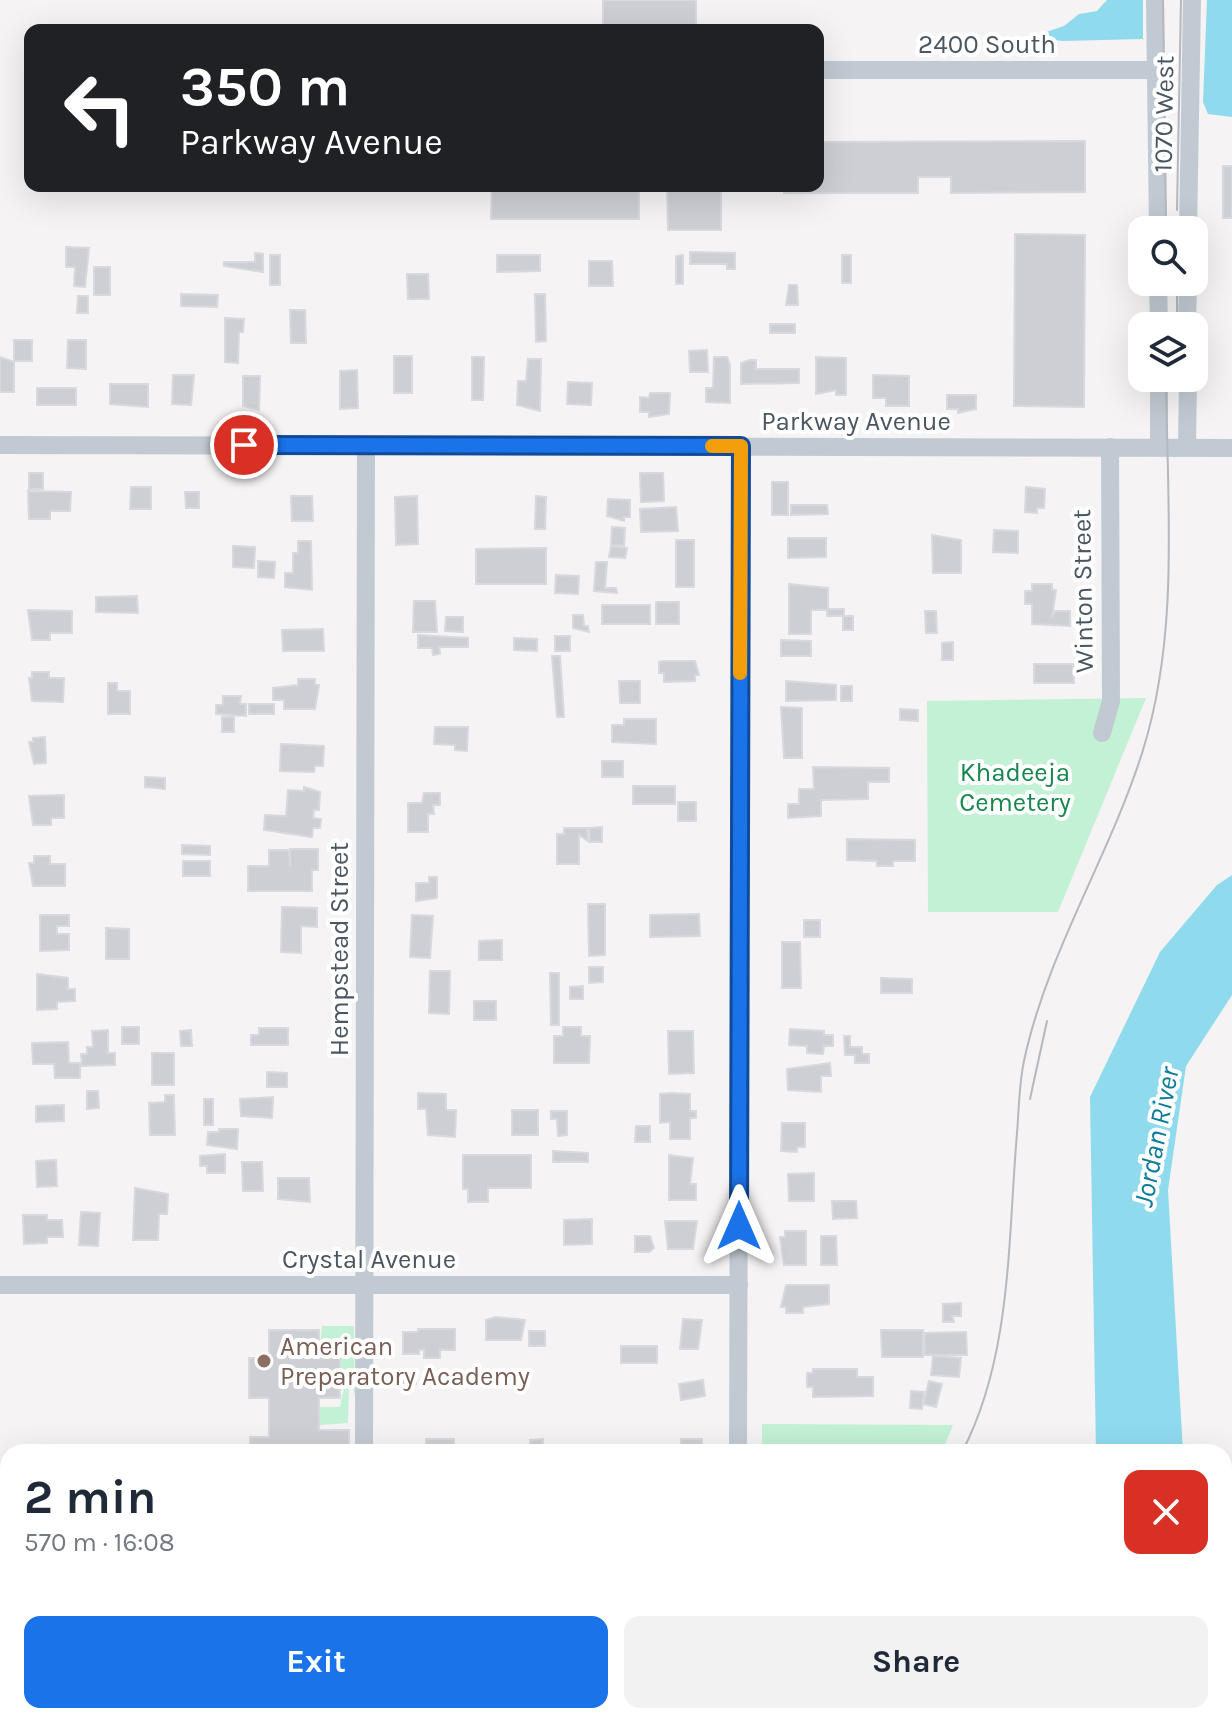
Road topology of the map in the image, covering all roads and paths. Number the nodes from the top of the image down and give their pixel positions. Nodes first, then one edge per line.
1 (1155, 0) edge
2 (1192, 0) edge
3 (824, 70) edge
4 (1155, 70) junction
5 (1158, 216) edge
6 (1188, 216) edge
7 (1159, 392) edge
8 (1188, 392) edge
9 (0, 445) edge
10 (366, 446) junction
11 (741, 446) junction
12 (1110, 447) junction
13 (1159, 447) junction
14 (1187, 447) junction
15 (1232, 448) edge
16 (1102, 733) dead end
17 (0, 1285) edge
18 (364, 1285) junction
19 (739, 1285) junction
20 (364, 1444) edge
21 (738, 1444) edge

1 - 4 street, 1070 West
2 - 6 street, 1070 West
3 - 4 street, 2400 South
4 - 5 street, 1070 West
7 - 13 street
8 - 14 street
9 - 10 street, Parkway Avenue
10 - 11 street, Parkway Avenue
10 - 18 street, Hempstead Street
11 - 12 street, Parkway Avenue
11 - 19 street
12 - 13 street, Parkway Avenue
12 - 16 street, Winton Street
13 - 14 street, Parkway Avenue
14 - 15 street, Parkway Avenue
17 - 18 street, Crystal Avenue
18 - 19 street, Crystal Avenue
18 - 20 street, Hempstead Street
19 - 21 street

